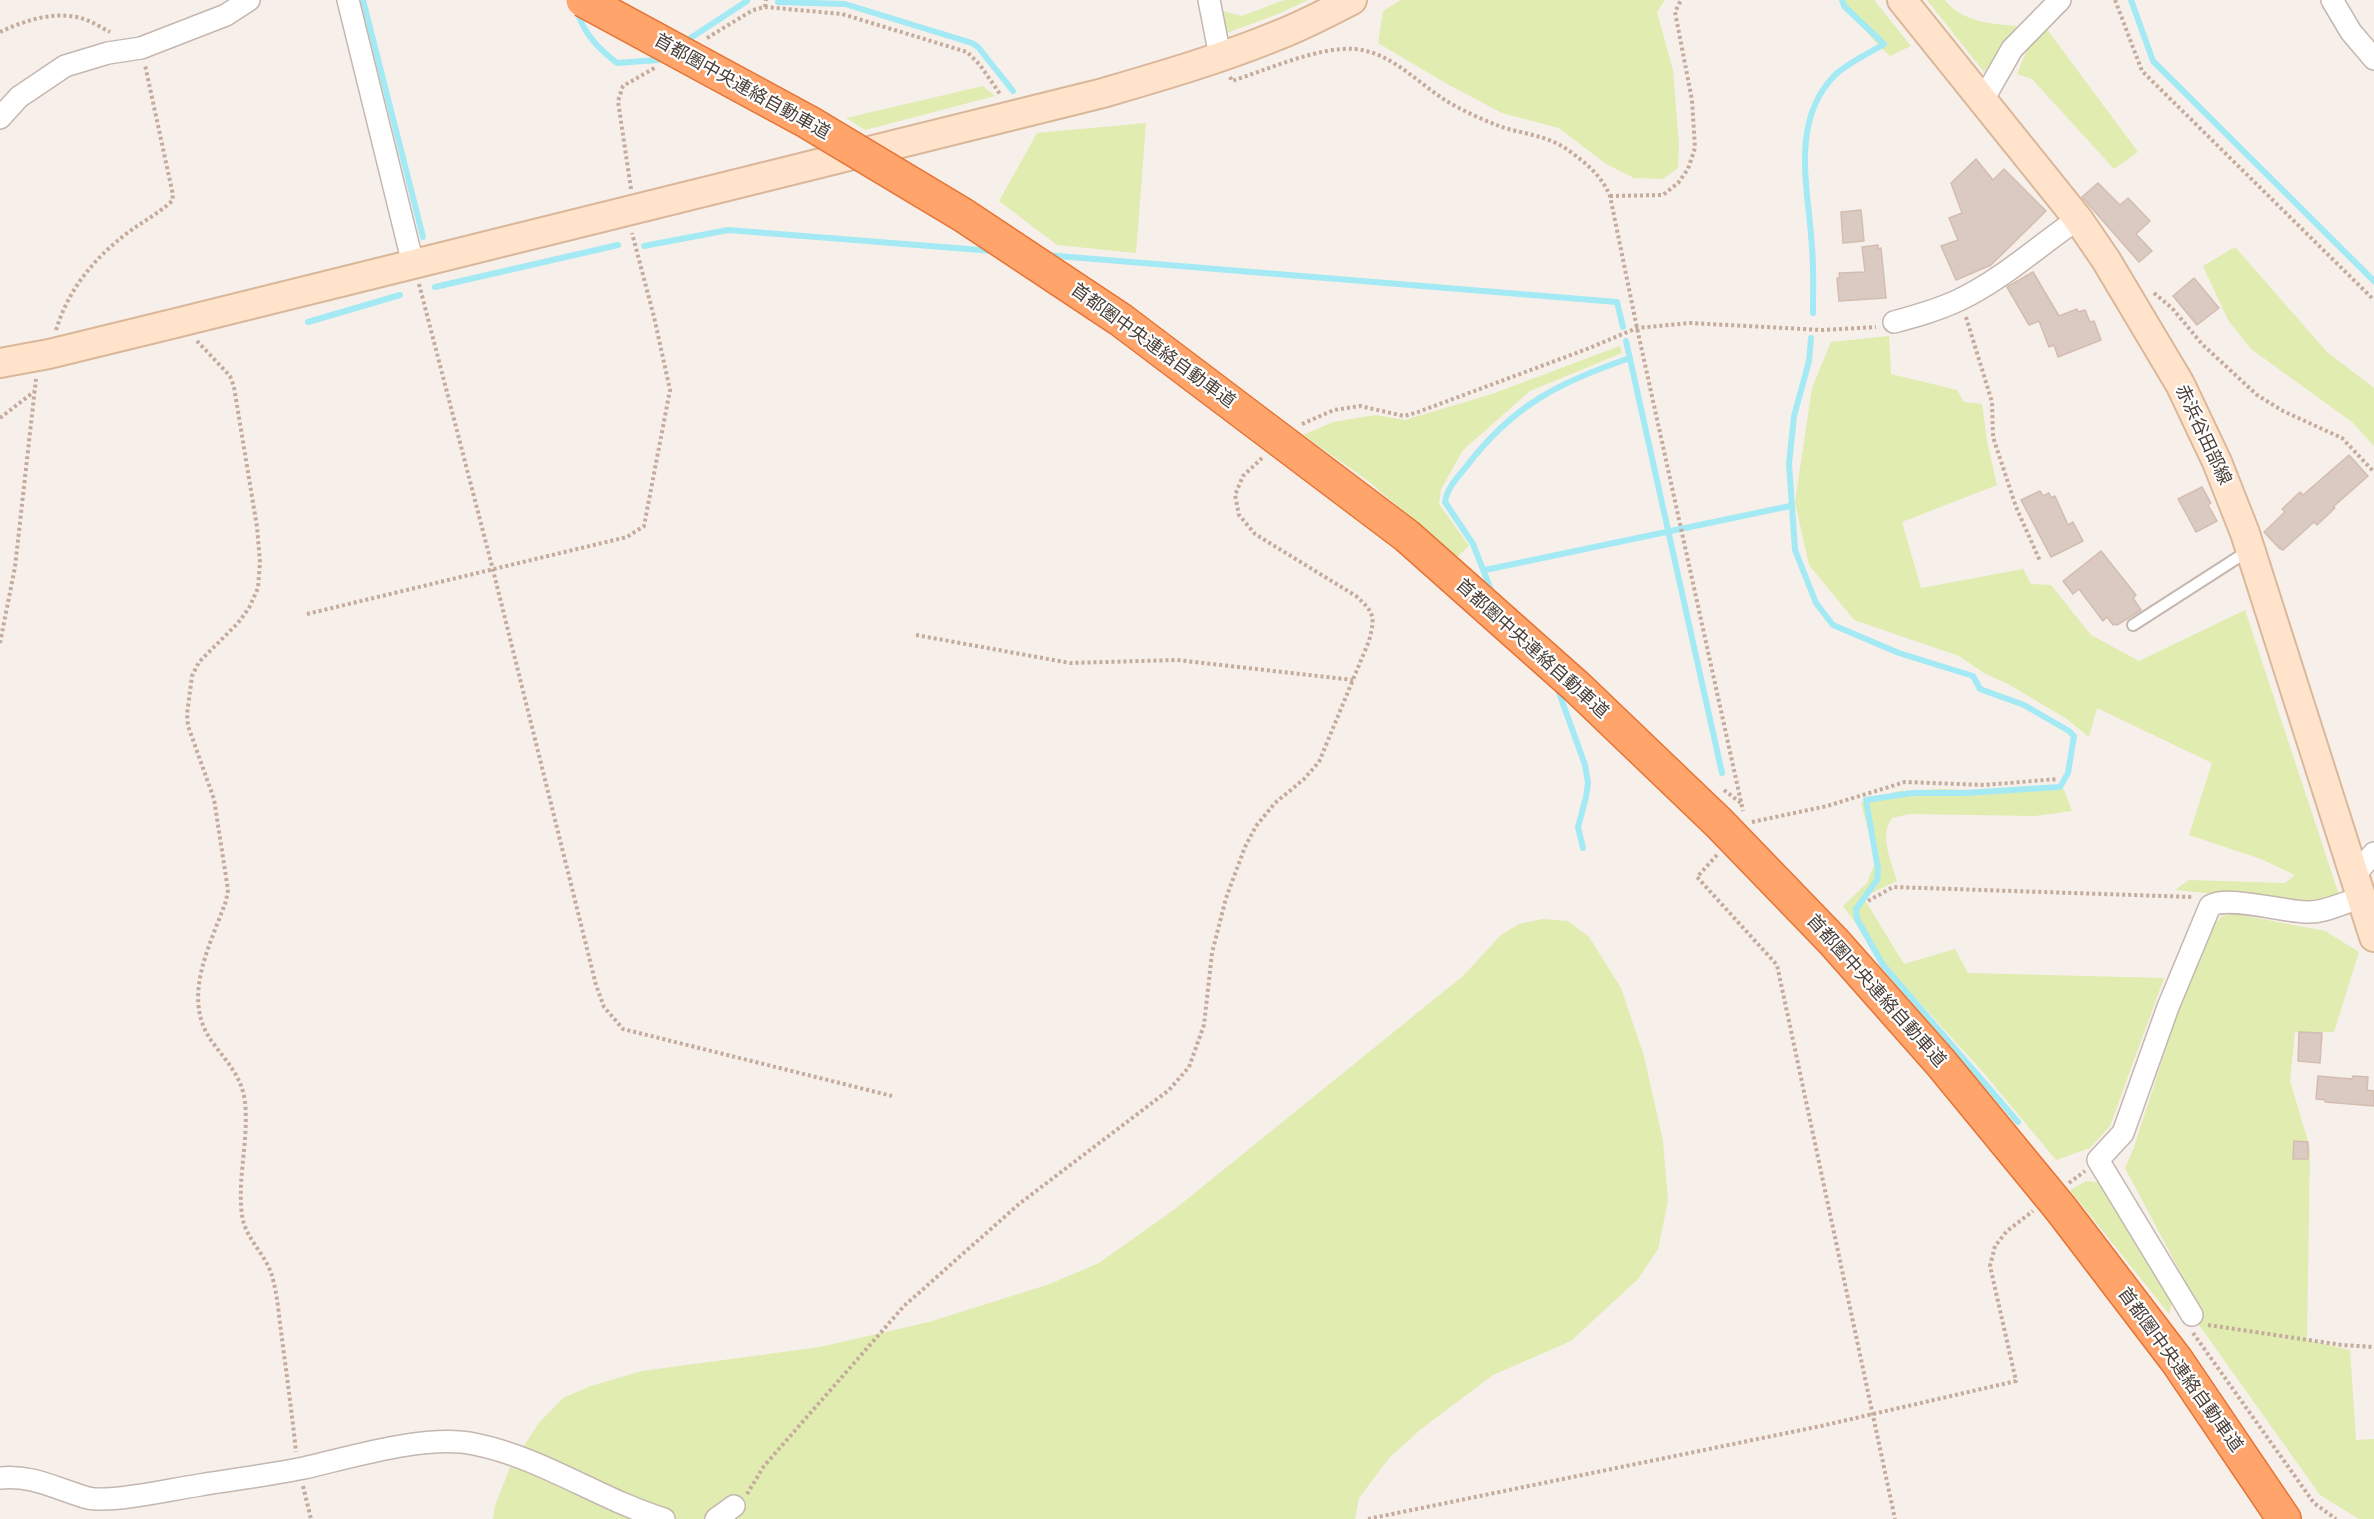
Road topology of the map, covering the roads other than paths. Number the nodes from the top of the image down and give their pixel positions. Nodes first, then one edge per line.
1 (249, 0) edge
2 (348, 0) edge
3 (583, 0) edge
4 (1209, 0) edge
5 (1352, 0) edge
6 (1902, 0) edge
7 (2060, 0) edge
8 (2332, 0) edge
9 (1220, 56) junction
10 (2374, 59) edge
11 (1983, 100) junction
12 (0, 118) edge
13 (2078, 219) junction
14 (413, 264) junction
15 (1894, 322) road end
16 (0, 363) edge
17 (2250, 549) junction
18 (2133, 625) dead end
19 (2374, 853) edge
20 (2358, 887) junction
21 (2374, 937) edge
22 (2190, 1321) road end
23 (0, 1478) edge
24 (734, 1506) road end
25 (664, 1519) edge
26 (716, 1519) edge
27 (2284, 1519) edge

1 - 12 street
2 - 14 street
3 - 27 highway, 首都圏中央連絡自動車道, bridge
4 - 9 street
5 - 9 street
6 - 11 street, 赤浜谷田部線
7 - 11 street
8 - 10 street
9 - 14 street
11 - 13 street, 赤浜谷田部線
13 - 15 street
13 - 17 street, 赤浜谷田部線
14 - 16 street
17 - 18 lane
17 - 20 street, 赤浜谷田部線
19 - 20 street
20 - 21 street, 赤浜谷田部線
20 - 22 street
23 - 25 street
24 - 26 street

